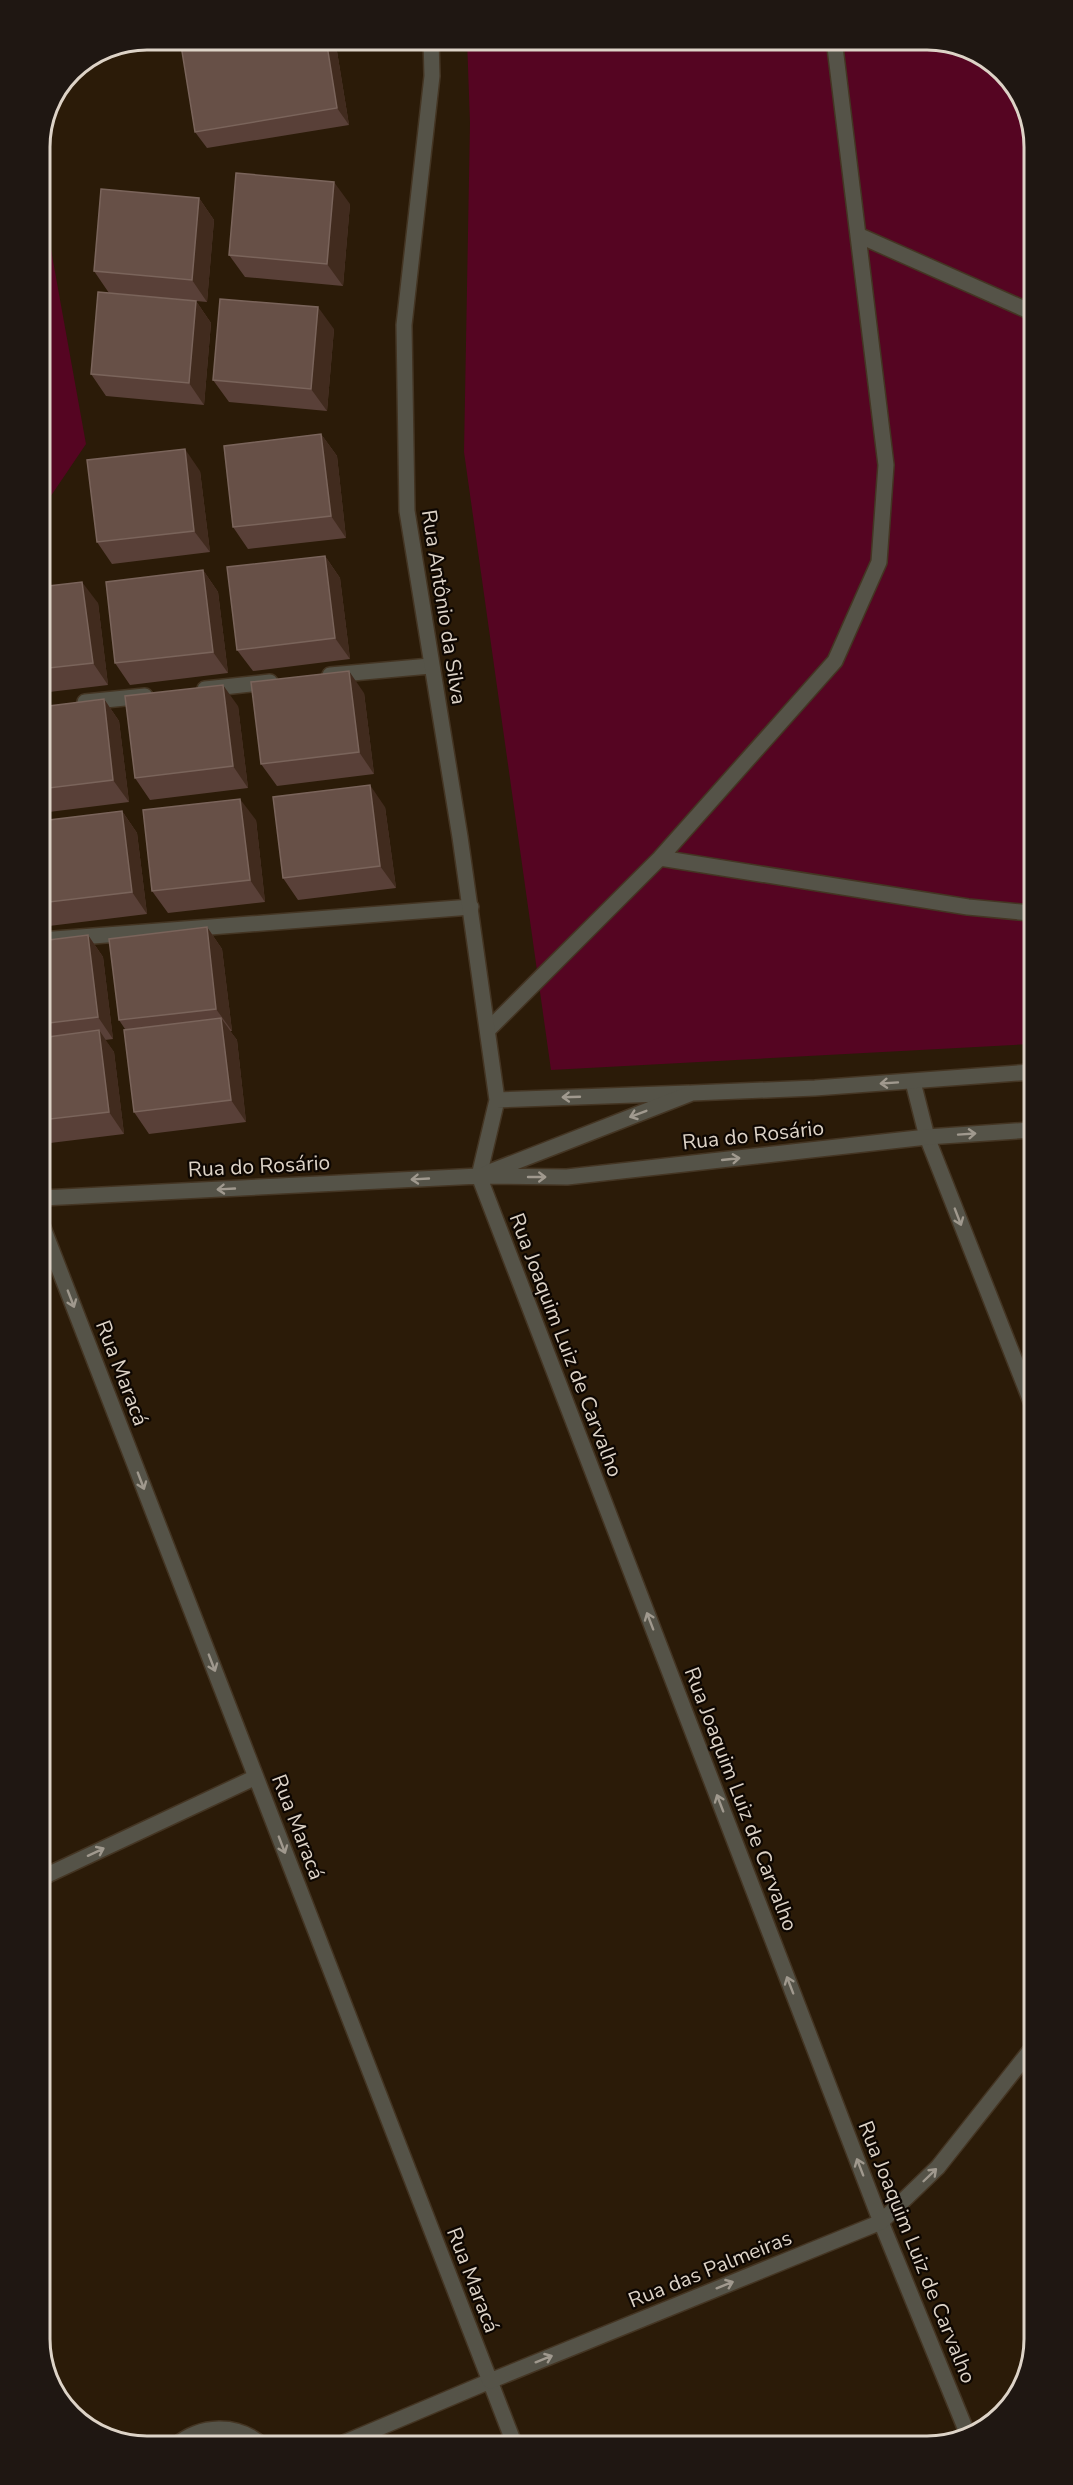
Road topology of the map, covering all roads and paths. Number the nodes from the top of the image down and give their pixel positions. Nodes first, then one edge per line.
1 (431, 50) edge
2 (835, 50) edge
3 (858, 235) junction
4 (1024, 309) edge
5 (430, 666) junction
6 (320, 676) edge
7 (285, 680) edge
8 (192, 690) edge
9 (157, 694) edge
10 (75, 703) edge
11 (660, 858) junction
12 (471, 907) junction
13 (1024, 912) edge
14 (50, 939) edge
15 (488, 1030) junction
16 (1024, 1073) edge
17 (913, 1082) junction
18 (692, 1093) junction
19 (497, 1100) junction
20 (1024, 1130) edge
21 (927, 1137) junction
22 (479, 1176) junction
23 (50, 1198) edge
24 (50, 1246) edge
25 (1024, 1384) edge
26 (256, 1777) junction
27 (50, 1874) edge
28 (1024, 2058) edge
29 (881, 2222) junction
30 (490, 2381) junction
31 (965, 2427) edge
32 (192, 2435) edge
33 (248, 2435) edge
34 (362, 2435) edge
35 (511, 2435) edge

1 - 5 street, Rua Antônio da Silva
2 - 3 street
3 - 4 street
3 - 11 street
5 - 6 street
5 - 12 street, Rua Antônio da Silva
7 - 8 street
9 - 10 street
11 - 13 street
11 - 15 street
12 - 14 street
12 - 15 street, Rua Antônio da Silva
15 - 19 street, Rua Antônio da Silva
16 - 17 street, Rua do Rosário
17 -> 18 street, Rua do Rosário
17 - 21 street
18 -> 19 street, Rua do Rosário
18 -> 22 street, Rua do Rosário
19 - 22 street, Rua Antônio da Silva
21 -> 20 street, Rua do Rosário
22 -> 21 street, Rua do Rosário
21 -> 25 street
22 -> 23 street, Rua do Rosário
29 -> 22 street, Rua Joaquim Luiz de Carvalho
24 -> 26 street, Rua Maracá
27 -> 26 street
26 -> 30 street, Rua Maracá
29 -> 28 street, Rua das Palmeiras
30 -> 29 street, Rua das Palmeiras
29 - 31 street, Rua Joaquim Luiz de Carvalho
30 - 34 street, Rua das Palmeiras
30 - 35 street, Rua Maracá
32 - 33 street

